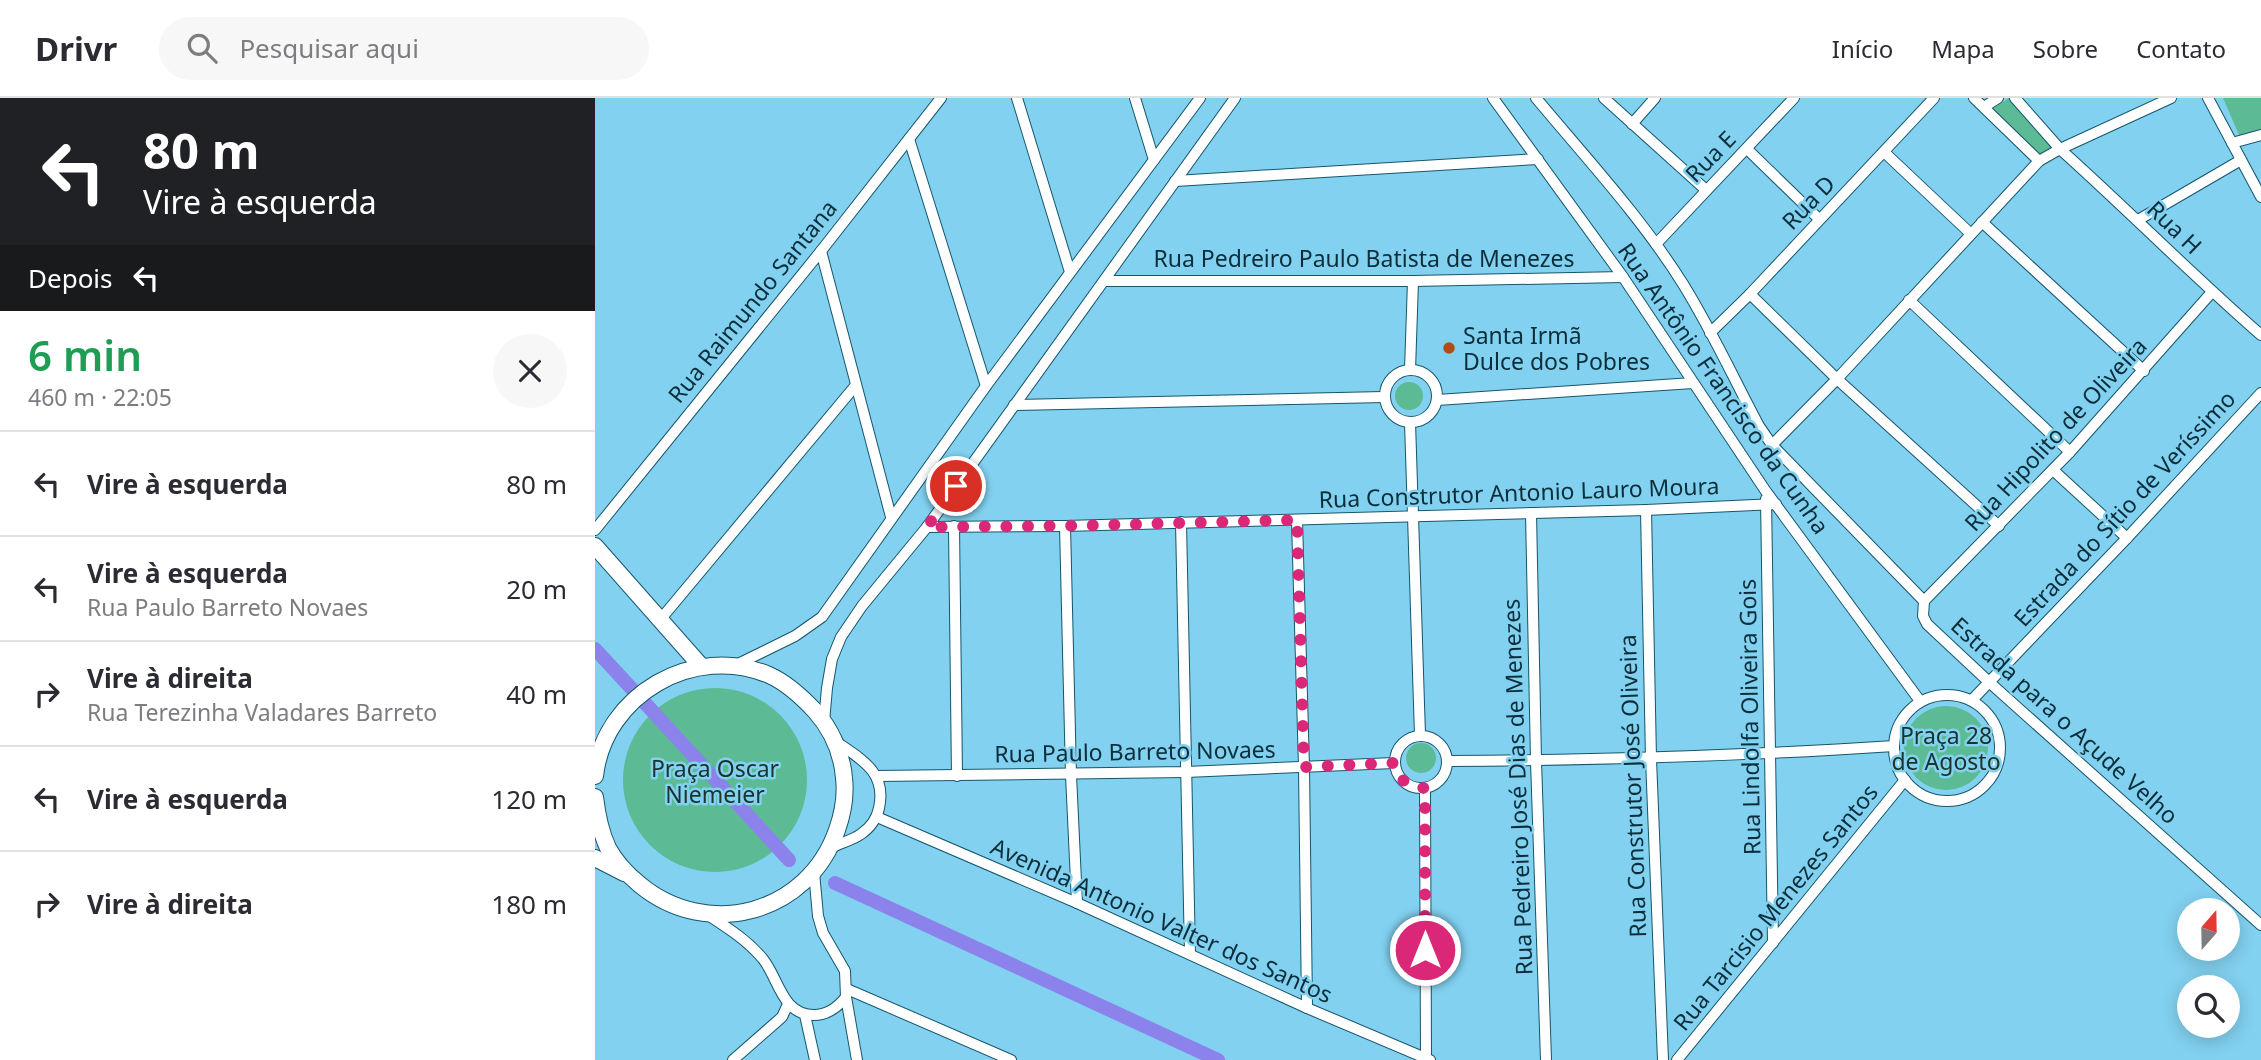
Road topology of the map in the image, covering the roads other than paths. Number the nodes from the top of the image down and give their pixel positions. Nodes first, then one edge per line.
1 (941, 98) edge
2 (1017, 98) edge
3 (1135, 98) edge
4 (1200, 98) edge
5 (1235, 98) edge
6 (1493, 98) edge
7 (1536, 98) edge
8 (1604, 98) edge
9 (1655, 98) edge
10 (1794, 98) edge
11 (1934, 98) edge
12 (1974, 98) edge
13 (1998, 98) edge
14 (2015, 98) edge
15 (2171, 98) edge
16 (2208, 98) edge
17 (1984, 107) junction
18 (1632, 124) junction
19 (2261, 135) edge
20 (909, 139) junction
21 (2232, 143) junction
22 (1747, 149) junction
23 (2060, 149) junction
24 (1884, 152) junction
25 (1538, 159) junction
26 (1154, 160) junction
27 (2241, 160) junction
28 (2039, 161) junction
29 (1175, 181) junction
30 (1706, 190) junction
31 (2261, 197) edge
32 (1819, 219) junction
33 (2138, 220) junction
34 (1982, 222) junction
35 (1971, 234) junction
36 (1656, 244) junction
37 (821, 251) junction
38 (1070, 272) junction
39 (1623, 277) junction
40 (1105, 281) junction
41 (1413, 281) junction
42 (2212, 292) junction
43 (1750, 293) junction
44 (1909, 300) junction
45 (1710, 332) junction
46 (2261, 335) edge
47 (1410, 370) junction
48 (2144, 372) junction
49 (1837, 379) junction
50 (1693, 383) junction
51 (856, 385) junction
52 (986, 386) junction
53 (2261, 393) edge
54 (1384, 397) junction
55 (1437, 400) junction
56 (1014, 405) junction
57 (1411, 422) junction
58 (1772, 445) junction
59 (2070, 452) junction
60 (2053, 470) junction
61 (1771, 505) junction
62 (1646, 510) junction
63 (1531, 513) junction
64 (1414, 516) junction
65 (891, 517) junction
66 (1297, 520) junction
67 (1181, 522) junction
68 (954, 526) junction
69 (1065, 526) junction
70 (1999, 526) junction
71 (927, 527) junction
72 (595, 530) edge
73 (2127, 538) junction
74 (595, 547) edge
75 (1924, 601) junction
76 (660, 620) junction
77 (701, 666) junction
78 (734, 666) junction
79 (1989, 682) junction
80 (1972, 700) junction
81 (1920, 701) junction
82 (824, 722) junction
83 (1420, 735) junction
84 (599, 741) edge
85 (835, 741) junction
86 (1893, 746) junction
87 (1771, 754) junction
88 (1651, 759) junction
89 (1447, 761) junction
90 (1536, 761) junction
91 (1394, 763) junction
92 (1304, 767) junction
93 (1186, 772) junction
94 (1071, 775) junction
95 (595, 776) edge
96 (877, 776) junction
97 (957, 776) junction
98 (1905, 780) junction
99 (1425, 788) junction
100 (595, 797) edge
101 (877, 817) junction
102 (831, 848) junction
103 (595, 858) edge
104 (814, 872) junction
105 (628, 875) junction
106 (1077, 903) junction
107 (706, 914) junction
108 (2261, 925) edge
109 (1773, 943) junction
110 (1190, 954) junction
111 (847, 993) junction
112 (788, 1004) junction
113 (1307, 1008) junction
114 (805, 1014) junction
115 (1428, 1059) edge
116 (733, 1060) edge
117 (815, 1060) edge
118 (857, 1060) edge
119 (1011, 1060) edge
120 (1546, 1060) edge
121 (1663, 1060) edge
122 (1677, 1060) edge

1 - 20 street, Rua Raimundo Santana
2 - 38 street
3 - 26 street
4 - 26 street
5 - 29 street
6 - 25 street, Rua Antônio Francisco da Cunha
7 - 36 street, Estrada para o Açude Velho
8 - 18 street
9 - 18 street
10 - 22 street, Rua E
11 - 24 street, Rua D
12 - 17 street
13 - 17 street
14 - 23 street, Rua H
15 - 23 street
16 - 21 street
17 - 28 street
18 - 30 street
19 - 21 street
20 - 37 street, Rua Raimundo Santana
20 - 52 street
21 - 27 street
22 - 30 street, Rua E
22 - 32 street
23 - 28 street
23 - 33 street, Rua H
24 - 32 street, Rua D
24 - 35 street
25 - 29 street
25 - 39 street, Rua Antônio Francisco da Cunha
26 - 38 street
27 - 31 street
27 - 33 street
28 - 34 street
29 - 40 street
30 - 36 street, Rua E
32 - 43 street, Rua D
33 - 42 street, Rua H
34 - 35 street
34 - 48 street
35 - 44 street
36 - 45 street, Estrada para o Açude Velho
37 - 51 street
37 - 72 street, Rua Raimundo Santana
38 - 52 street
39 - 41 street, Rua Pedreiro Paulo Batista de Menezes
39 - 50 street, Rua Antônio Francisco da Cunha
40 - 41 street, Rua Pedreiro Paulo Batista de Menezes
40 - 56 street
41 - 47 street
42 - 46 street, Rua H
42 - 48 street, Rua Hipolito de Oliveira
43 - 45 street, Rua D
43 - 49 street
44 - 49 street
44 - 59 street
45 - 58 street, Estrada para o Açude Velho
47 - 54 street
47 - 55 street
48 - 59 street, Rua Hipolito de Oliveira
49 - 58 street
49 - 70 street
50 - 55 street
50 - 61 street, Rua Antônio Francisco da Cunha
51 - 65 street
51 - 76 street
52 - 65 street
53 - 73 street, Estrada do Sítio de Veríssimo
54 - 56 street
54 - 57 street
55 - 57 street
56 - 71 street
57 - 64 street
58 - 75 street, Estrada para o Açude Velho
59 - 60 street, Rua Hipolito de Oliveira
60 - 70 street, Rua Hipolito de Oliveira
60 - 73 street
61 - 62 street, Rua Construtor Antonio Lauro Moura
61 - 81 street, Rua Antônio Francisco da Cunha
61 - 87 street, Rua Lindolfa Oliveira Gois
62 - 63 street, Rua Construtor Antonio Lauro Moura
62 - 88 street, Rua Construtor José Oliveira
63 - 64 street, Rua Construtor Antonio Lauro Moura
63 - 90 street, Rua Pedreiro José Dias de Menezes
64 - 66 street, Rua Construtor Antonio Lauro Moura
64 - 83 street
65 - 78 street
66 - 67 street, Rua Construtor Antonio Lauro Moura
66 - 92 street
67 - 69 street, Rua Construtor Antonio Lauro Moura
67 - 93 street
68 - 69 street, Rua Construtor Antonio Lauro Moura
68 - 71 street, Rua Construtor Antonio Lauro Moura
68 - 97 street
69 - 94 street
70 - 75 street, Rua Hipolito de Oliveira
71 - 82 street
73 - 79 street, Estrada do Sítio de Veríssimo
74 - 76 street
75 - 79 street, Estrada para o Açude Velho
76 - 77 street
77 - 78 street
77 - 84 street
78 - 82 street
79 - 80 street, Estrada do Sítio de Veríssimo
79 - 108 street, Estrada para o Açude Velho
80 - 81 street
80 - 98 street
81 - 86 street
82 - 85 street
83 - 89 street
83 - 91 street
84 - 95 street
85 - 96 street
85 - 102 street
86 - 87 street
86 - 98 street
87 - 88 street
87 - 109 street, Rua Lindolfa Oliveira Gois
88 - 90 street
88 - 121 street, Rua Construtor José Oliveira
89 - 90 street
89 - 99 street
90 - 120 street, Rua Pedreiro José Dias de Menezes
91 - 92 street, Rua Paulo Barreto Novaes
91 - 99 street
92 - 93 street, Rua Paulo Barreto Novaes
92 - 113 street
93 - 94 street, Rua Paulo Barreto Novaes
93 - 110 street
94 - 97 street, Rua Paulo Barreto Novaes
94 - 106 street
96 - 97 street, Rua Paulo Barreto Novaes
96 - 101 street
98 - 109 street, Rua Tarcisio Menezes Santos
99 - 115 street
100 - 105 street
101 - 102 street
101 - 106 street, Avenida Antonio Valter dos Santos
102 - 104 street
103 - 105 street
104 - 107 street
104 - 111 street
105 - 107 street
106 - 110 street, Avenida Antonio Valter dos Santos
107 - 112 street
109 - 122 street, Rua Tarcisio Menezes Santos
110 - 113 street, Avenida Antonio Valter dos Santos
111 - 114 street
111 - 118 street
111 - 119 street
112 - 114 street
112 - 116 street
113 - 115 street, Avenida Antonio Valter dos Santos
114 - 117 street

